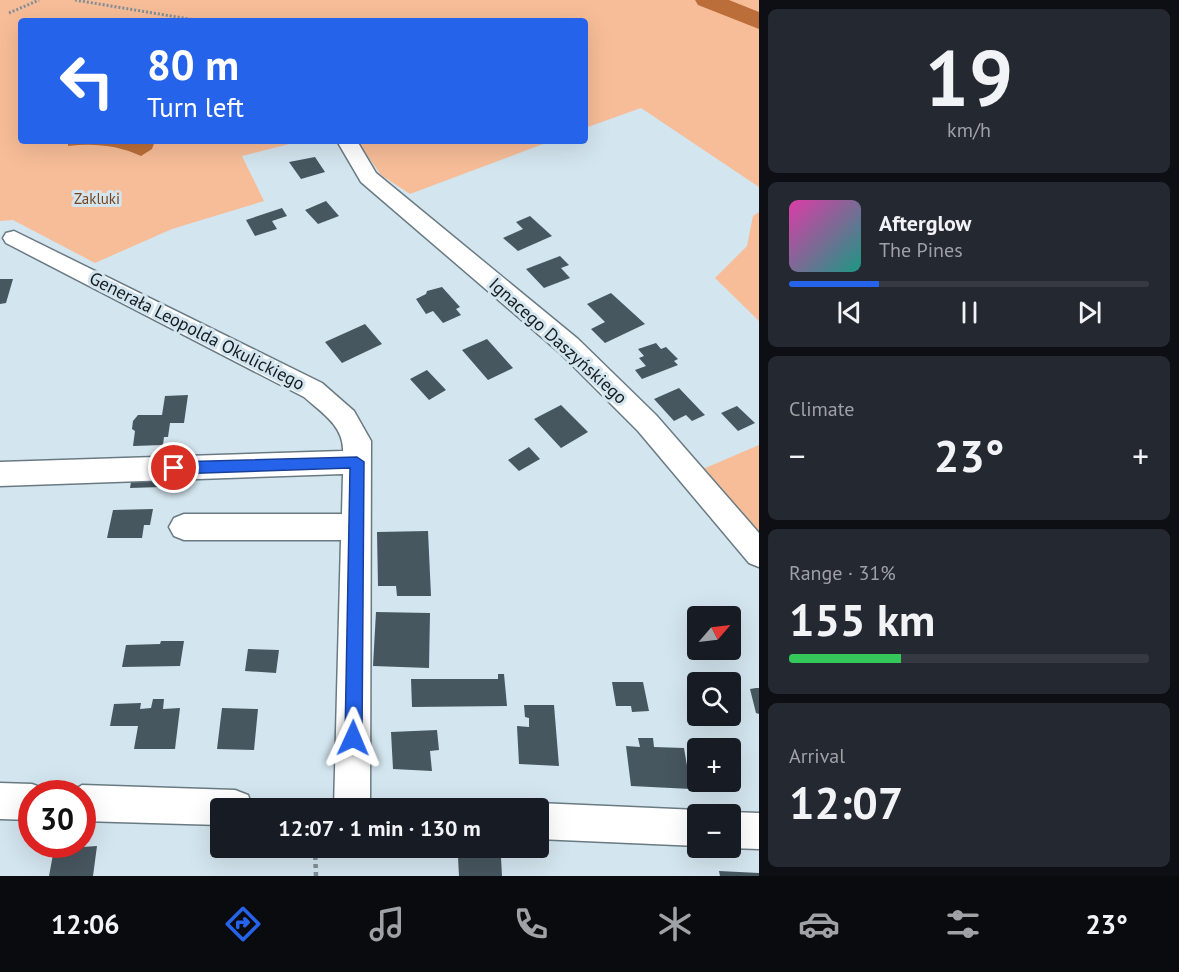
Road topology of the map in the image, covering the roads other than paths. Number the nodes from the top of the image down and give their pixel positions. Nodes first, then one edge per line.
1 (349, 144) edge
2 (14, 238) dead end
3 (357, 462) junction
4 (0, 474) edge
5 (184, 527) dead end
6 (357, 527) junction
7 (759, 554) edge
8 (352, 798) edge
9 (0, 801) edge
10 (18, 802) edge
11 (96, 803) edge
12 (210, 807) edge
13 (549, 821) edge
14 (687, 827) edge
15 (741, 830) edge
16 (759, 831) edge

1 - 7 street, Ignacego Daszyńskiego
2 - 3 street, Generała Leopolda Okulickiego
3 - 4 street
3 - 6 street, Generała Leopolda Okulickiego
5 - 6 street
6 - 8 street, Generała Leopolda Okulickiego
9 - 10 street
11 - 12 street
13 - 14 street
15 - 16 street

